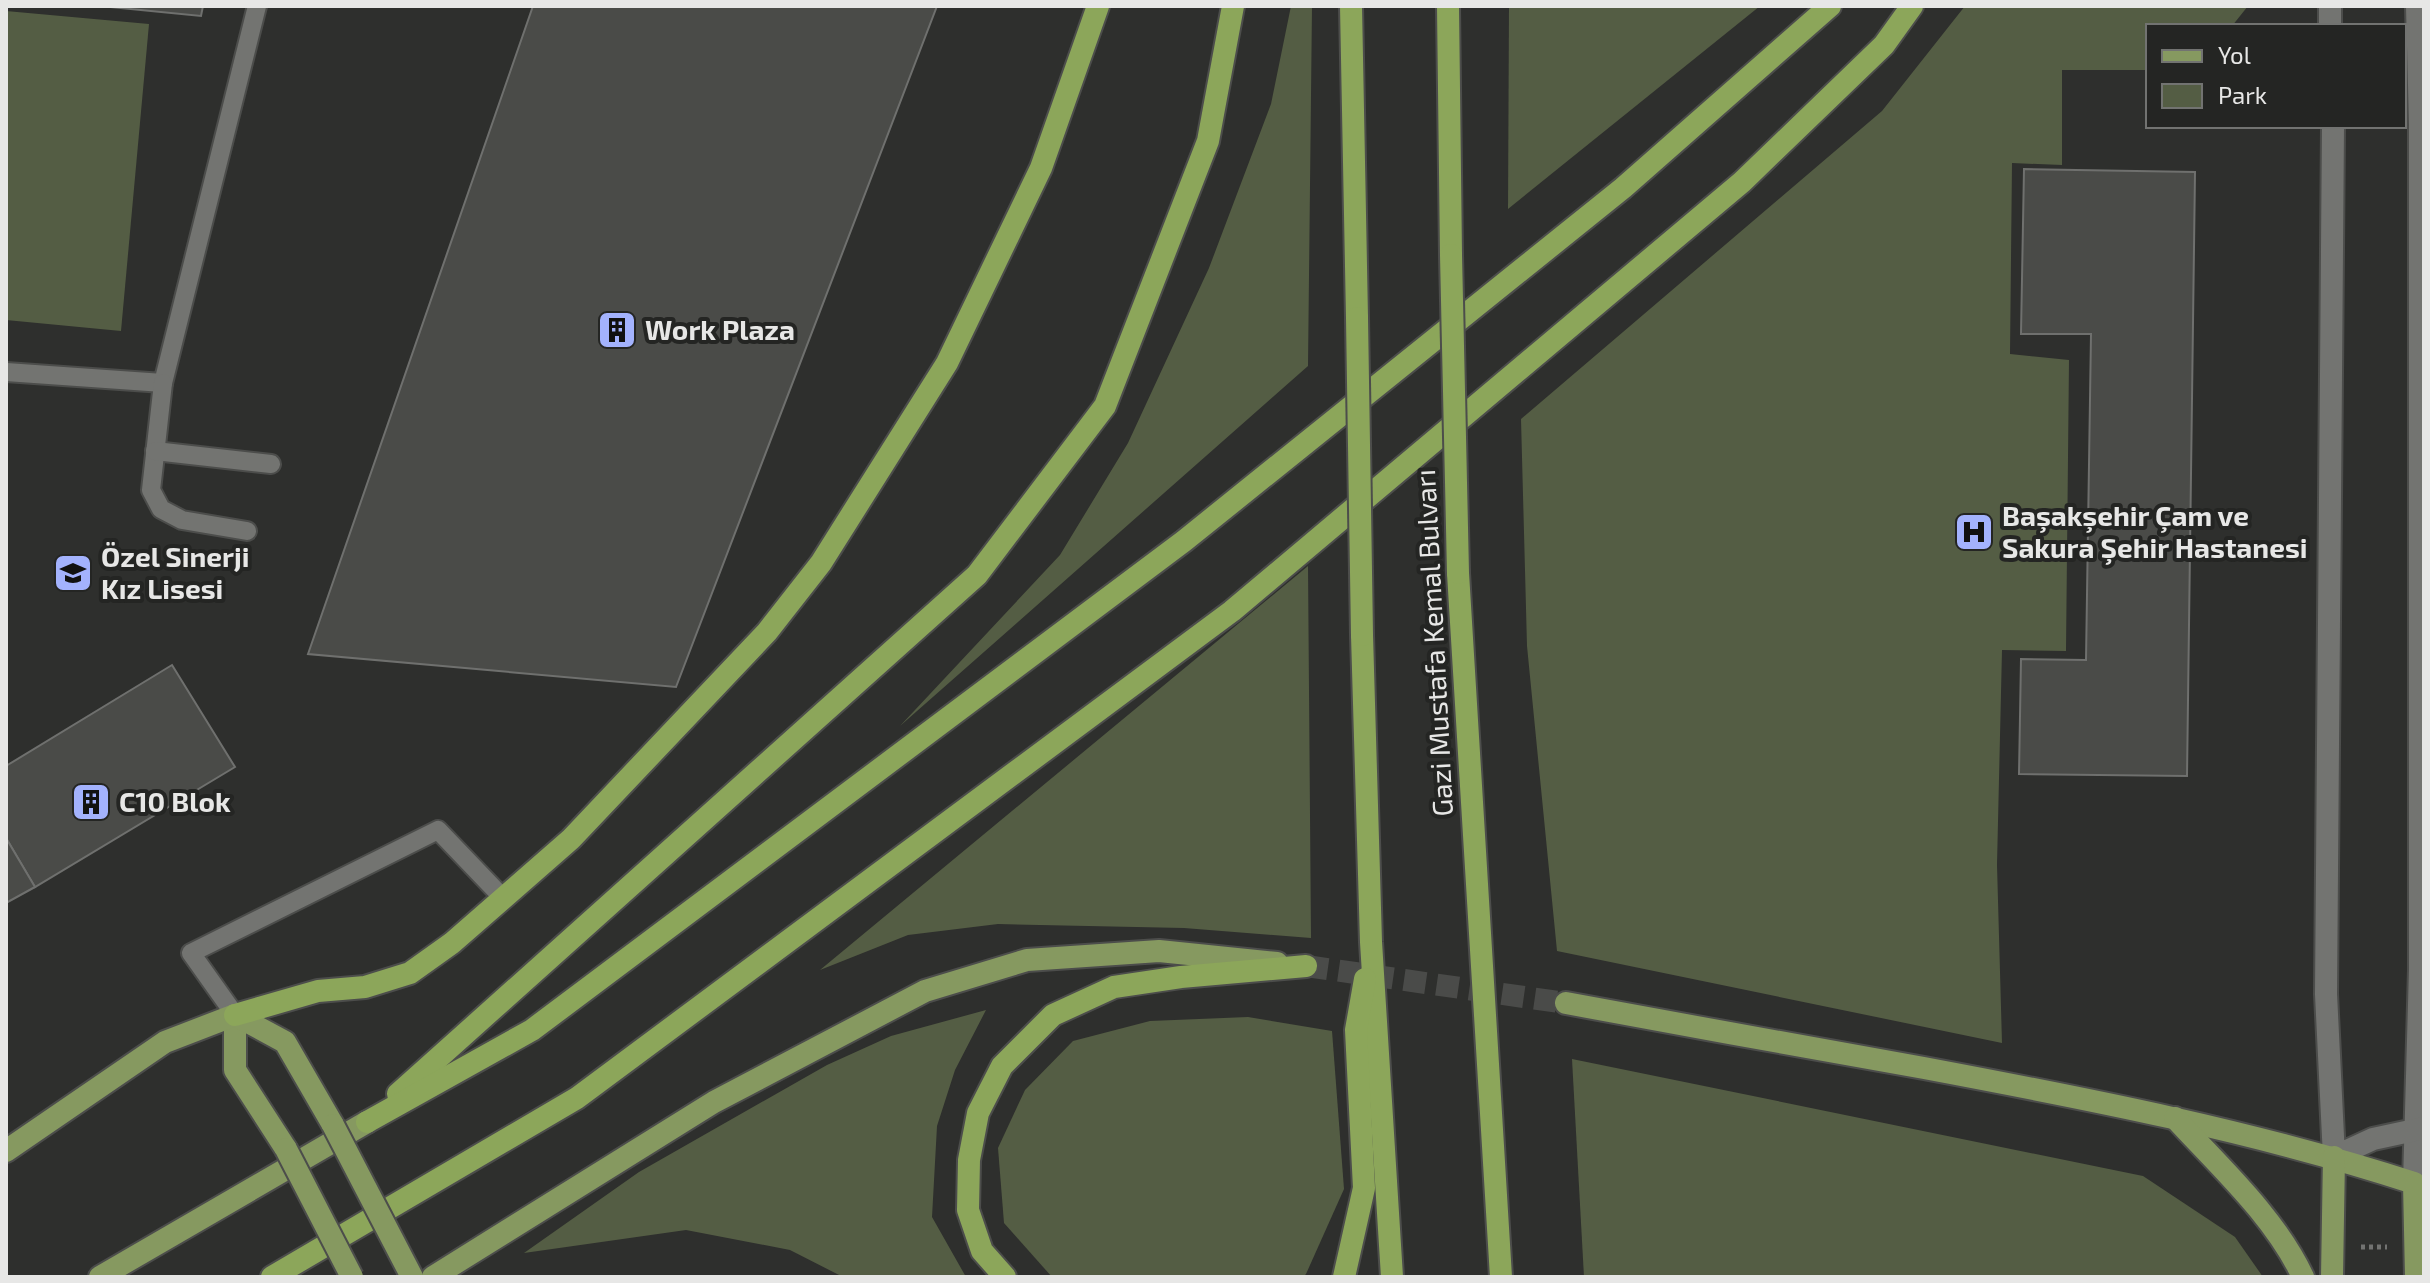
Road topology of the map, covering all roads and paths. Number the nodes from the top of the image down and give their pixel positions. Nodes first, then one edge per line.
1 (257, 6) edge
2 (1098, 6) edge
3 (1233, 6) edge
4 (1351, 6) edge
5 (1448, 6) edge
6 (1830, 6) edge
7 (1912, 6) edge
8 (2417, 6) edge
9 (2333, 128) edge
10 (6, 372) edge
11 (163, 383) junction
12 (155, 451) junction
13 (271, 464) dead end
14 (247, 531) dead end
15 (503, 898) junction
16 (1371, 942) junction
17 (1306, 966) joint
18 (2422, 973) edge
19 (1566, 1003) tunnel mouth
20 (235, 1015) junction
21 (2175, 1118) junction
22 (367, 1122) junction
23 (2419, 1128) edge
24 (6, 1151) edge
25 (2334, 1157) junction
26 (2419, 1183) edge
27 (100, 1277) edge
28 (272, 1277) edge
29 (352, 1277) edge
30 (412, 1277) edge
31 (433, 1277) edge
32 (1005, 1277) edge
33 (1344, 1277) edge
34 (1392, 1277) edge
35 (1501, 1277) edge
36 (2303, 1277) edge
37 (2332, 1277) edge
38 (2416, 1277) edge

1 - 11 lane
2 - 15 highway
3 - 22 highway
4 - 16 highway, bridge
5 - 35 highway, Gazi Mustafa Kemal Bulvarı, bridge
6 - 22 highway
7 - 28 highway
8 - 18 street
9 - 25 street
10 - 11 lane
11 - 12 lane
12 - 13 lane
12 - 14 lane
15 - 20 highway
15 - 20 lane
16 - 33 highway
16 - 34 highway
17 - 31 main road
17 - 32 highway
18 - 23 street
19 - 21 main road
20 - 24 main road
20 - 29 main road, bridge
20 - 30 main road, bridge
21 - 25 main road
21 - 36 main road
22 - 27 main road
23 - 25 street
23 - 26 street
25 - 26 main road
25 - 37 main road
26 - 38 main road

